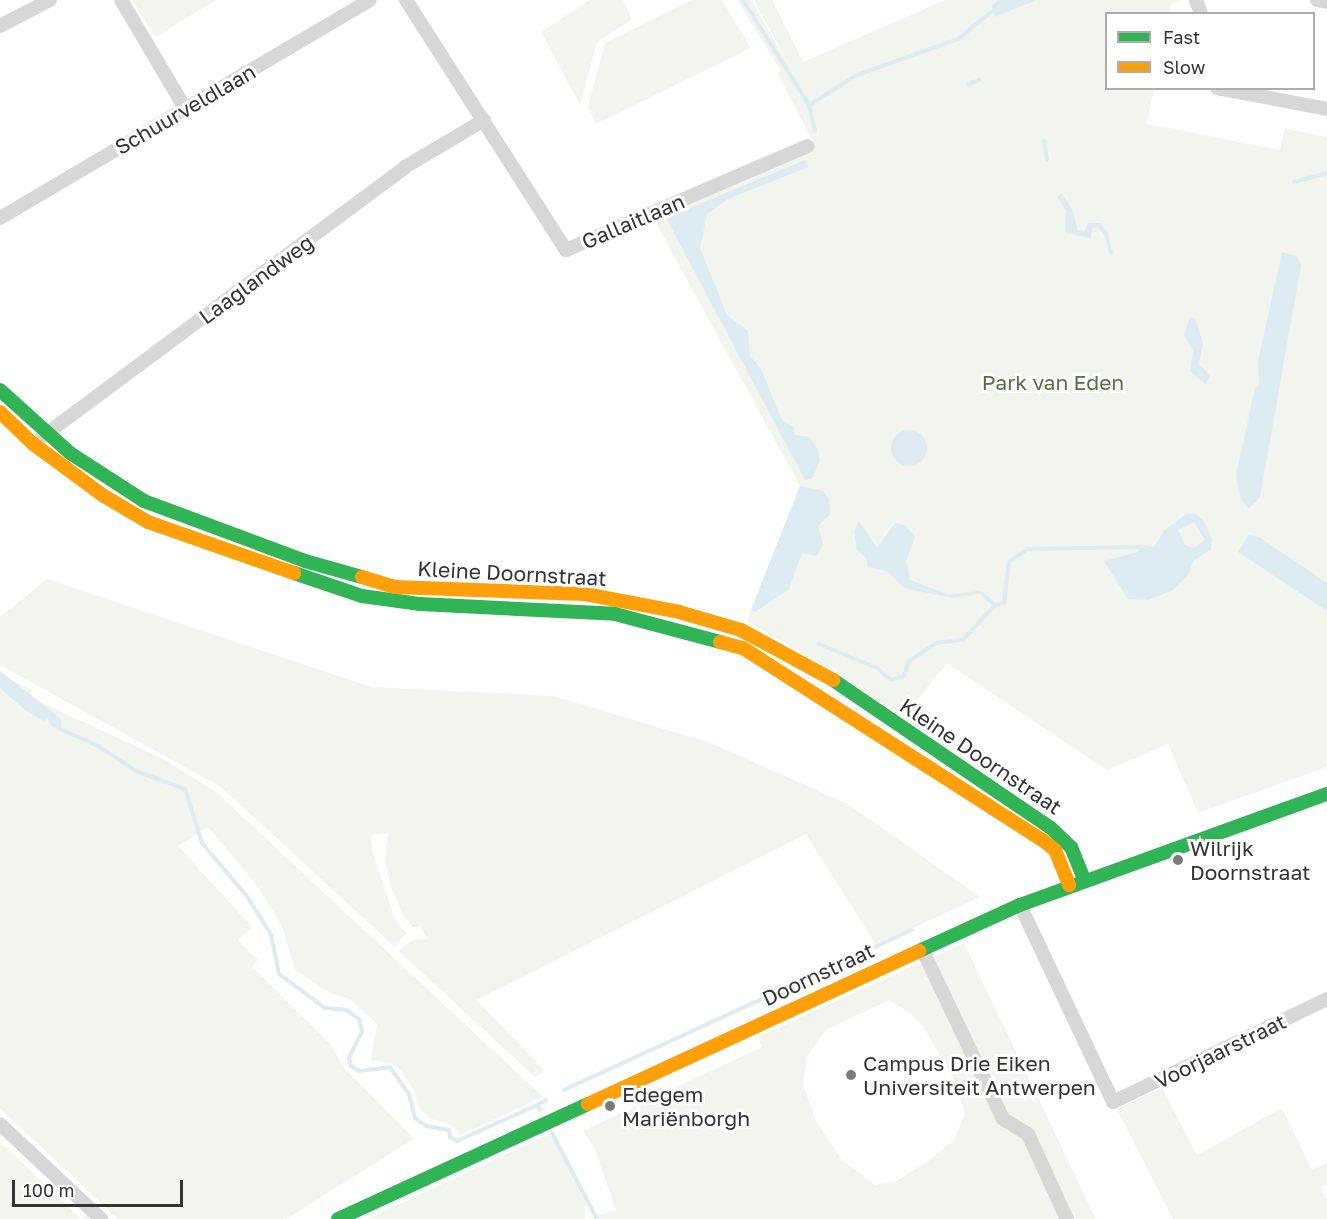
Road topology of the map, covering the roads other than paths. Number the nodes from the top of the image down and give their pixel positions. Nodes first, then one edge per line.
1 (51, 0) edge
2 (121, 0) edge
3 (370, 0) edge
4 (406, 0) edge
5 (1317, 0) edge
6 (1327, 2) edge
7 (0, 26) edge
8 (1227, 90) edge
9 (1327, 109) edge
10 (186, 110) junction
11 (484, 120) junction
12 (808, 146) dead end
13 (0, 218) edge
14 (0, 390) edge
15 (0, 412) edge
16 (47, 434) junction
17 (32, 443) junction
18 (87, 465) junction
19 (77, 477) junction
20 (1327, 794) edge
21 (1084, 879) junction
22 (1069, 885) junction
23 (1020, 905) junction
24 (922, 949) junction
25 (1327, 999) edge
26 (0, 1124) edge
27 (101, 1219) edge
28 (338, 1219) edge
29 (1067, 1219) edge

1 - 7 street
2 - 10 street
3 - 10 street, Schuurveldlaan
4 - 11 street
5 - 6 street
8 - 9 street
10 - 13 street, Schuurveldlaan
11 - 12 street, Gallaitlaan
11 - 16 street, Laaglandweg
14 - 16 street, Kleine Doornstraat
15 - 17 street, Kleine Doornstraat
16 - 17 street, Laaglandweg
16 - 18 street, Kleine Doornstraat
17 - 19 street, Kleine Doornstraat
18 - 19 street
18 - 21 street, Kleine Doornstraat
19 - 22 street, Kleine Doornstraat
20 - 21 street, Doornstraat
21 - 22 street, Doornstraat
22 - 23 street, Doornstraat
23 - 24 street, Doornstraat
23 - 25 street, Voorjaarstraat
24 - 28 street, Doornstraat
24 - 29 street
26 - 27 street

